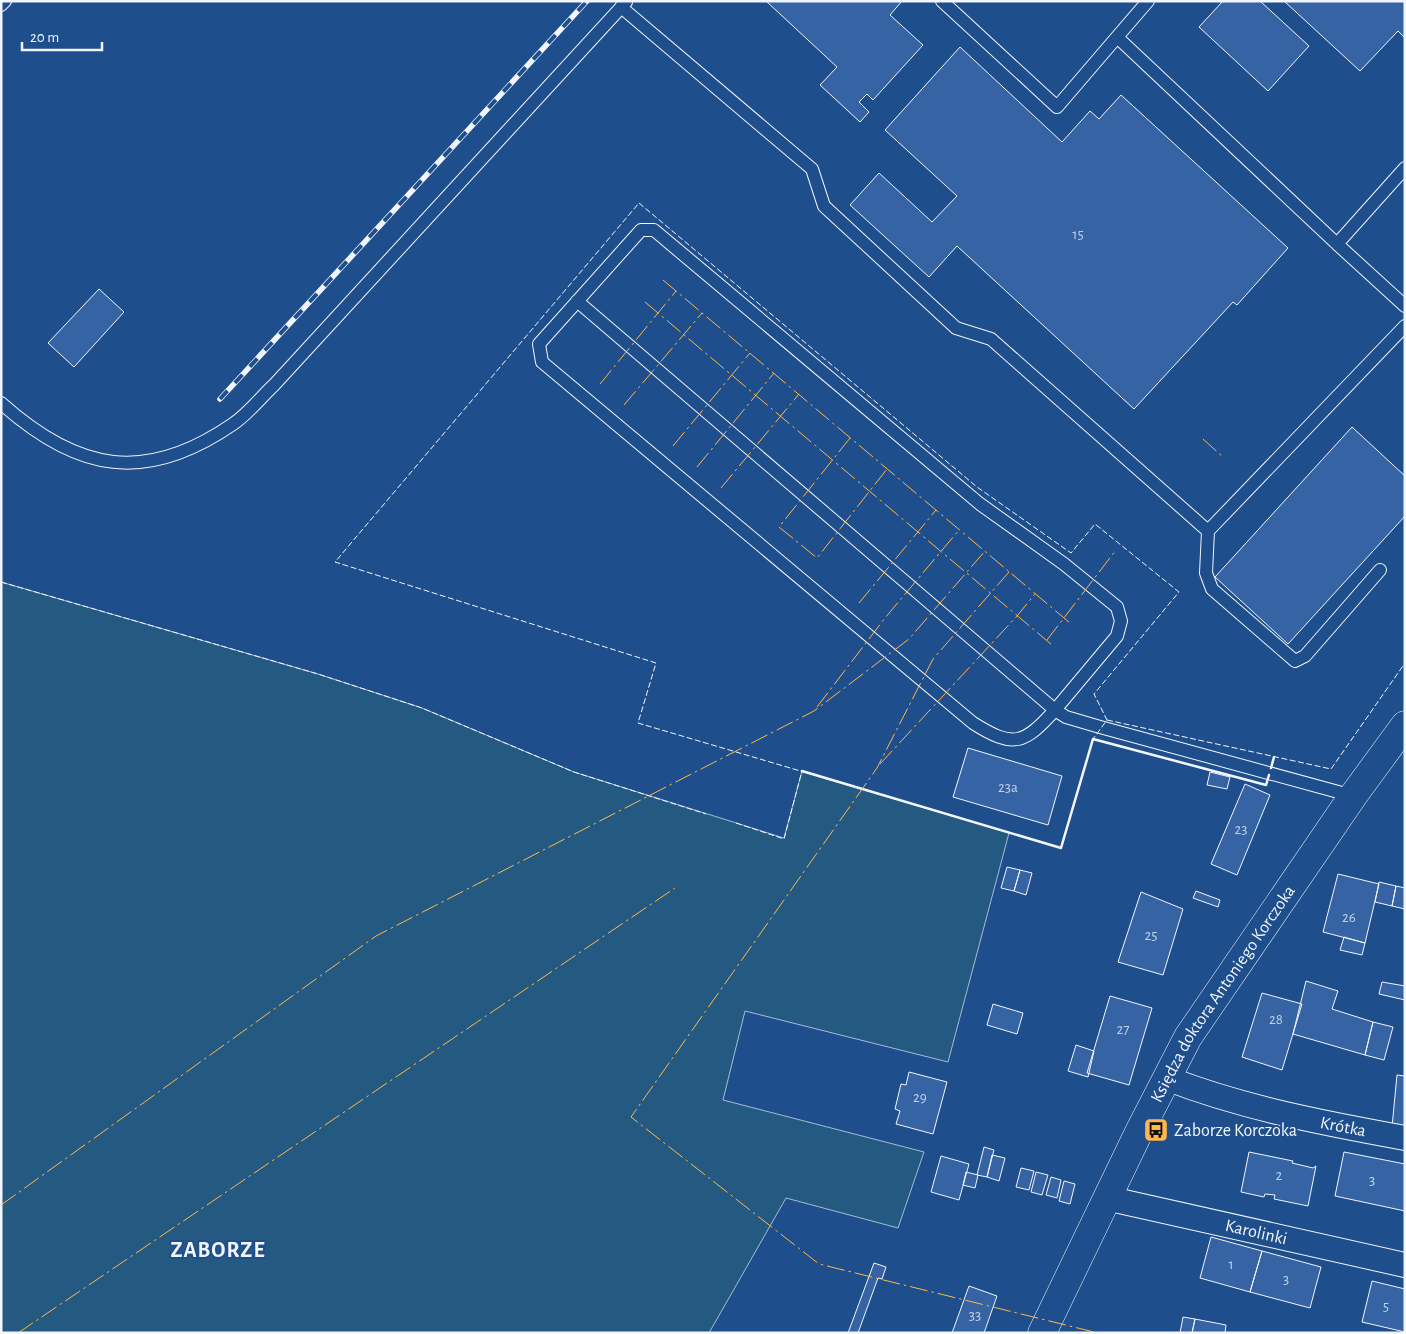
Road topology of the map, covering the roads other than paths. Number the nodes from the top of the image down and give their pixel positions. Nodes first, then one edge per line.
1 (5, 1) edge
2 (942, 1) edge
3 (1148, 1) edge
4 (624, 4) edge
5 (1, 6) edge
6 (1117, 37) junction
7 (1405, 168) edge
8 (1337, 244) junction
9 (577, 301) junction
10 (1405, 306) edge
11 (1405, 326) edge
12 (1, 403) edge
13 (1208, 531) junction
14 (1380, 570) dead end
15 (1054, 710) junction
16 (1405, 725) edge
17 (1353, 796) junction
18 (1166, 1078) junction
19 (1405, 1138) edge
20 (1106, 1198) junction
21 (1405, 1266) edge
22 (1042, 1333) edge

1 - 5 lane
2 - 6 lane
3 - 6 lane
4 - 12 lane
4 - 13 lane
6 - 8 lane
7 - 8 lane
8 - 10 lane
9 - 15 lane
9 - 15 lane
9 - 15 lane
11 - 13 lane
13 - 14 lane
15 - 17 lane
16 - 17 street, Księdza doktora Antoniego Korczoka
17 - 18 street, Księdza doktora Antoniego Korczoka
18 - 19 street, Krótka
18 - 20 street, Księdza doktora Antoniego Korczoka
20 - 21 street, Karolinki
20 - 22 street, Księdza doktora Antoniego Korczoka

